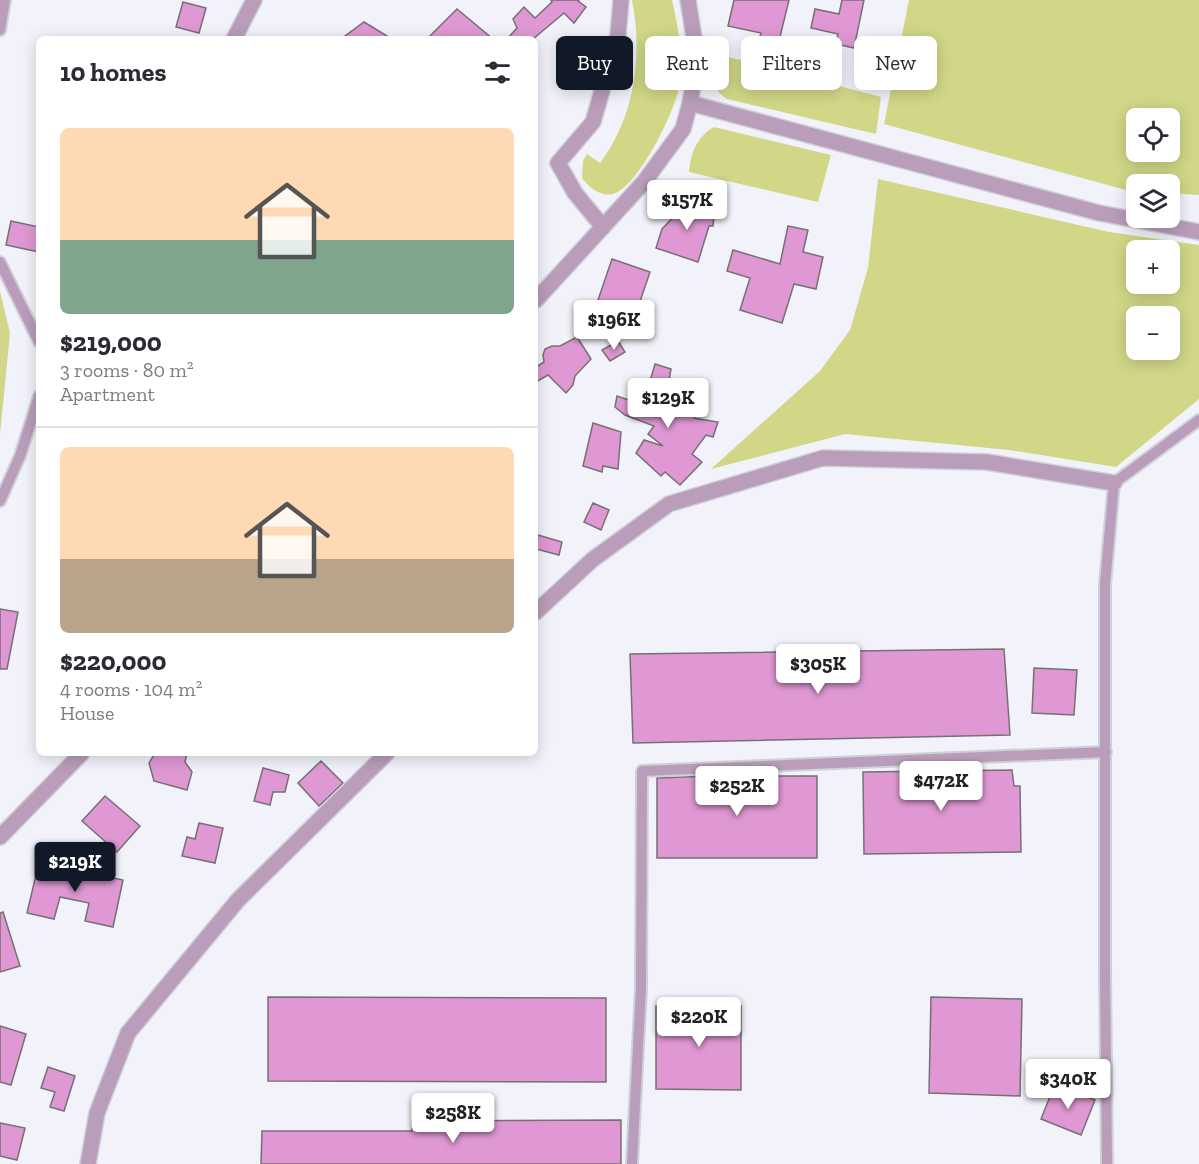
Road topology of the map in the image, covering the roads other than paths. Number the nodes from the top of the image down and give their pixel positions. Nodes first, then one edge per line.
1 (5, 0) edge
2 (254, 0) edge
3 (621, 0) edge
4 (688, 0) edge
5 (0, 30) edge
6 (236, 36) edge
7 (690, 103) junction
8 (603, 227) junction
9 (1199, 232) edge
10 (0, 262) edge
11 (538, 298) edge
12 (36, 336) edge
13 (36, 405) edge
14 (1199, 420) edge
15 (1114, 483) junction
16 (0, 501) edge
17 (538, 610) edge
18 (1106, 752) junction
19 (79, 756) edge
20 (384, 756) edge
21 (0, 837) edge
22 (88, 1164) edge
23 (632, 1164) edge
24 (1107, 1164) edge

1 - 5 lane
2 - 6 street
3 - 8 street
4 - 7 street
7 - 8 street
7 - 9 street
8 - 11 street
10 - 12 lane
13 - 16 lane
14 - 15 lane
15 - 17 street
15 - 18 lane
18 - 23 lane
18 - 24 lane
19 - 21 street
20 - 22 street

